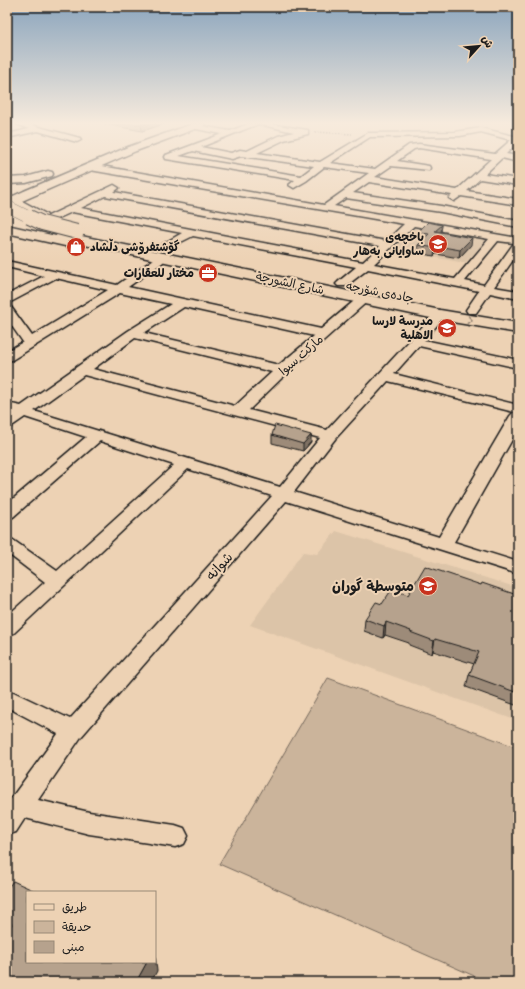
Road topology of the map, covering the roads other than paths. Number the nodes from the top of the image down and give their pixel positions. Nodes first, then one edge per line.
1 (57, 170) edge
2 (82, 170) edge
3 (106, 170) edge
4 (249, 170) edge
5 (314, 170) edge
6 (362, 170) edge
7 (380, 170) edge
8 (423, 170) edge
9 (485, 170) edge
10 (377, 172) junction
11 (50, 173) junction
12 (418, 174) dead end
13 (137, 176) junction
14 (479, 176) junction
15 (303, 179) junction
16 (369, 179) junction
17 (7, 181) edge
18 (518, 182) edge
19 (7, 191) edge
20 (28, 193) junction
21 (105, 193) junction
22 (459, 193) junction
23 (345, 195) junction
24 (274, 199) junction
25 (7, 202) edge
26 (518, 202) edge
27 (7, 206) edge
28 (327, 207) junction
29 (71, 209) junction
30 (441, 209) junction
31 (203, 210) junction
32 (248, 218) junction
33 (50, 219) junction
34 (266, 221) junction
35 (412, 222) junction
36 (424, 224) junction
37 (518, 224) edge
38 (8, 225) edge
39 (171, 228) junction
40 (192, 232) junction
41 (496, 237) junction
42 (236, 241) junction
43 (387, 244) junction
44 (518, 245) edge
45 (167, 246) junction
46 (158, 261) junction
47 (7, 264) edge
48 (365, 266) junction
49 (273, 270) junction
50 (55, 274) junction
51 (253, 275) junction
52 (342, 284) junction
53 (457, 284) junction
54 (118, 289) junction
55 (488, 290) junction
56 (518, 295) edge
57 (374, 297) junction
58 (7, 300) edge
59 (181, 302) junction
60 (7, 310) edge
61 (472, 310) junction
62 (440, 315) junction
63 (518, 318) edge
64 (518, 328) edge
65 (133, 334) junction
66 (324, 334) junction
67 (30, 342) junction
68 (416, 342) junction
69 (7, 357) edge
70 (518, 364) edge
71 (82, 370) junction
72 (282, 370) junction
73 (385, 376) junction
74 (518, 409) edge
75 (15, 410) edge
76 (238, 412) junction
77 (518, 416) edge
78 (7, 423) edge
79 (97, 436) junction
80 (330, 436) junction
81 (185, 463) junction
82 (283, 494) junction
83 (7, 513) edge
84 (7, 544) edge
85 (444, 544) junction
86 (518, 568) edge
87 (58, 581) junction
88 (7, 628) edge
89 (7, 697) edge
90 (73, 731) junction
91 (13, 815) edge
92 (175, 836) dead end

1 - 11 main road
2 - 20 main road
3 - 13 street
4 - 15 street
5 - 15 street
6 - 10 street
7 - 10 street
8 - 12 street
9 - 14 street
10 - 16 street
11 - 17 main road
11 - 19 main road
13 - 21 street
13 - 24 street
14 - 18 street
14 - 22 street
15 - 24 street
16 - 22 street
16 - 23 street
20 - 25 main road
20 - 33 main road
21 - 29 street
21 - 31 street
22 - 26 street
22 - 30 street
23 - 28 street
23 - 30 street
24 - 28 street
24 - 32 street
27 - 49 main road, جادەی شۆرجە, bridge
28 - 35 street
29 - 33 street
29 - 39 street
30 - 36 street
30 - 37 street
31 - 32 street
31 - 39 street
32 - 34 street
33 - 38 main road
33 - 45 main road
34 - 42 street
34 - 43 street
35 - 36 street
35 - 43 street
36 - 41 street
38 - 46 main road
38 - 51 main road, شارع الشورجة
39 - 40 street
40 - 42 street
40 - 45 street
41 - 44 street
41 - 53 street
42 - 48 street
43 - 48 street
44 - 55 street
45 - 49 main road
46 - 51 main road
46 - 54 street
47 - 50 street
48 - 52 street
48 - 53 street
49 - 52 main road, جادەی شۆرجە
50 - 54 street
50 - 58 street
51 - 57 main road, شارع الشورجة
52 - 57 main road, جادەی شۆرجە
53 - 55 street
54 - 59 street
54 - 67 street
55 - 56 street
55 - 61 street
57 - 61 main road, جادەی شۆرجە
57 - 62 main road, شارع الشورجة
57 - 66 street, مارکت سیوا
59 - 65 street
59 - 66 street
60 - 67 street
61 - 63 main road, جادەی شۆرجە
62 -> 64 main road, شارع الشورجة
62 - 68 street, شوانە
65 - 71 street
65 - 72 street
66 - 72 street, مارکت سیوا
67 - 69 street
68 - 70 street
68 - 73 street, شوانە
71 - 75 street
71 - 76 street
72 - 76 street, مارکت سیوا
73 - 74 street
73 - 80 street, شوانە
75 - 78 street
75 - 79 street
76 - 80 street
77 - 85 street
79 - 81 street
79 - 83 street
80 - 82 street, شوانە
81 - 82 street
81 - 87 street
82 - 85 street
82 - 90 street, شوانە
84 - 87 street
85 - 86 street
87 - 88 street
89 - 90 street
90 - 91 street, شوانە
91 - 92 street

